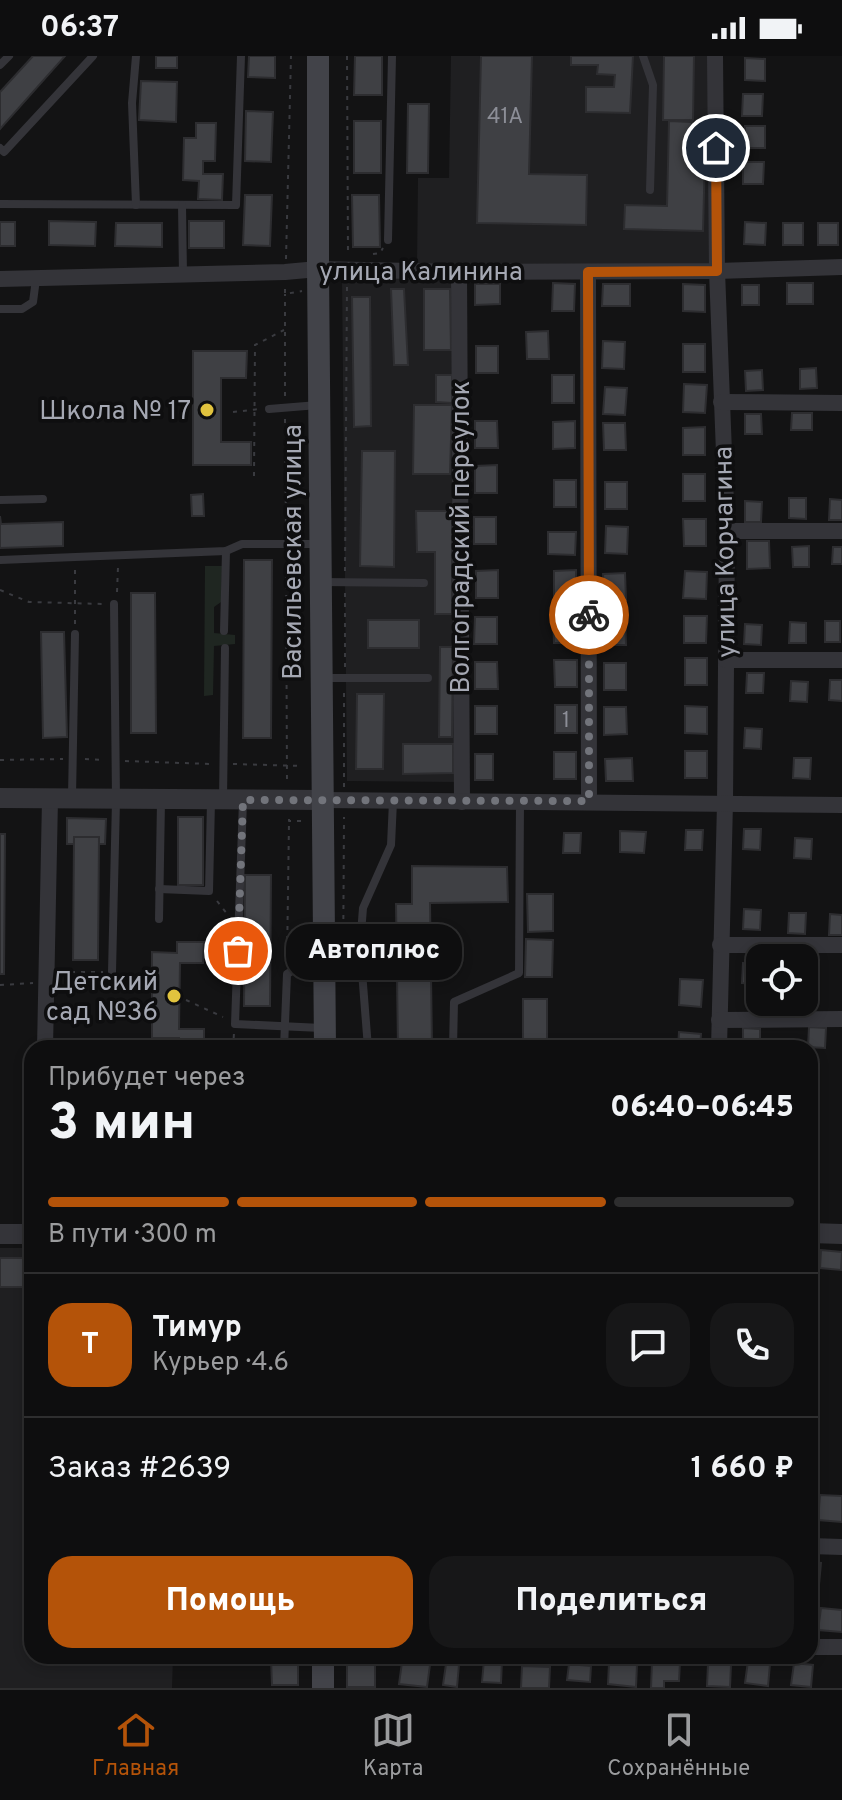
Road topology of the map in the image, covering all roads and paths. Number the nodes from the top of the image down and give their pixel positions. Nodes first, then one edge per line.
1 (9, 56) edge
2 (93, 56) edge
3 (136, 56) edge
4 (241, 56) edge
5 (291, 56) edge
6 (318, 56) edge
7 (347, 56) edge
8 (392, 56) edge
9 (643, 56) edge
10 (715, 56) edge
11 (0, 65) edge
12 (0, 148) edge
13 (650, 190) dead end
14 (0, 204) edge
15 (136, 205) junction
16 (182, 205) junction
17 (388, 240) joint
18 (369, 255) dead end
19 (842, 267) edge
20 (348, 270) junction
21 (717, 271) junction
22 (285, 272) junction
23 (459, 272) junction
24 (588, 272) junction
25 (183, 275) junction
26 (36, 278) junction
27 (0, 279) edge
28 (318, 279) junction
29 (285, 294) junction
30 (0, 309) edge
31 (285, 330) junction
32 (721, 402) junction
33 (842, 403) edge
34 (319, 405) junction
35 (285, 408) junction
36 (269, 409) joint
37 (254, 410) junction
38 (233, 412) dead end
39 (254, 476) dead end
40 (43, 499) dead end
41 (0, 500) edge
42 (727, 531) junction
43 (842, 531) edge
44 (286, 544) junction
45 (320, 544) junction
46 (226, 551) junction
47 (117, 554) junction
48 (75, 556) junction
49 (0, 560) edge
50 (320, 582) junction
51 (345, 582) junction
52 (424, 583) dead end
53 (0, 590) edge
54 (75, 603) junction
55 (114, 604) junction
56 (224, 631) dead end
57 (75, 634) joint
58 (225, 648) dead end
59 (726, 660) junction
60 (842, 660) edge
61 (321, 678) junction
62 (345, 678) junction
63 (428, 678) dead end
64 (72, 759) junction
65 (0, 760) edge
66 (115, 760) junction
67 (223, 764) junction
68 (287, 765) junction
69 (322, 766) junction
70 (0, 798) edge
71 (50, 799) junction
72 (72, 799) junction
73 (116, 800) junction
74 (161, 800) junction
75 (226, 800) junction
76 (288, 800) junction
77 (393, 801) junction
78 (589, 801) junction
79 (462, 802) junction
80 (520, 802) junction
81 (725, 803) junction
82 (842, 805) edge
83 (333, 810) junction
84 (289, 821) junction
85 (159, 889) junction
86 (209, 891) junction
87 (159, 919) dead end
88 (239, 927) junction
89 (720, 945) junction
90 (842, 945) edge
91 (324, 957) junction
92 (112, 972) joint
93 (287, 974) junction
94 (46, 977) junction
95 (0, 985) edge
96 (343, 987) dead end
97 (186, 1000) dead end
98 (842, 1019) edge
99 (719, 1020) junction
100 (235, 1024) junction
101 (284, 1026) junction
102 (325, 1038) edge
103 (45, 1040) edge
104 (234, 1040) edge
105 (284, 1040) edge
106 (367, 1040) edge
107 (453, 1040) edge
108 (719, 1040) edge
109 (818, 1233) edge
110 (0, 1234) edge
111 (24, 1234) edge
112 (842, 1234) edge
113 (818, 1546) edge
114 (842, 1547) edge
115 (818, 1647) edge
116 (842, 1647) edge
117 (323, 1664) edge
118 (323, 1688) edge

1 - 11 lane
2 - 12 lane
3 - 15 lane
4 - 16 lane
5 - 22 path
6 - 28 main road, Васильевская улица
7 - 20 path
8 - 17 lane
9 - 13 lane
10 - 21 street, улица Корчагина
14 - 15 lane
15 - 16 lane
16 - 25 lane
17 - 18 path
19 - 21 street, улица Калинина
20 - 23 street, улица Калинина
20 - 28 street, улица Калинина
20 - 51 path
21 - 24 street, улица Калинина
21 - 32 street, улица Корчагина
22 - 25 street, улица Калинина
22 - 28 street, улица Калинина
22 - 29 path
23 - 24 street, улица Калинина
23 - 79 street, Волгоградский переулок
24 - 78 street
25 - 26 street, улица Калинина
26 - 27 street, улица Калинина
26 - 30 lane
28 - 29 path
28 - 34 main road, Васильевская улица
29 - 31 path
31 - 35 path
31 - 37 path
32 - 33 street
32 - 42 street, улица Корчагина
34 - 35 lane
34 - 45 main road, Васильевская улица
35 - 36 lane
35 - 44 path
36 - 37 path
37 - 38 path
37 - 39 path
40 - 41 lane
42 - 43 street
42 - 59 street, улица Корчагина
44 - 45 lane
44 - 46 lane
44 - 68 path
45 - 50 main road, Васильевская улица
46 - 47 lane
46 - 56 lane
47 - 48 lane
47 - 55 path
48 - 49 lane
48 - 54 path
50 - 51 lane
50 - 61 main road, Васильевская улица
51 - 52 lane
51 - 62 path
53 - 54 path
54 - 55 path
54 - 57 path
55 - 66 lane
57 - 64 lane
58 - 67 lane
59 - 60 street
59 - 81 street, улица Корчагина
61 - 62 lane
61 - 69 main road, Васильевская улица
62 - 63 lane
62 - 83 path
64 - 65 path
64 - 66 path
64 - 72 lane
66 - 67 path
66 - 73 lane
67 - 68 path
67 - 75 lane
68 - 69 path
68 - 76 path
69 - 83 main road, Васильевская улица
70 - 71 street
71 - 72 street
71 - 94 street
72 - 73 street
73 - 74 street
73 - 92 lane
74 - 75 street
74 - 85 lane
75 - 76 street
75 - 86 lane
75 - 88 lane
76 - 83 street
76 - 84 path
77 - 79 street
77 - 83 street
77 - 106 lane
78 - 80 street
78 - 81 street
79 - 80 street
80 - 107 lane
81 - 82 street
81 - 89 street, улица Корчагина
83 - 84 path
83 - 91 main road, Васильевская улица
83 - 96 path
84 - 93 path
85 - 86 lane
85 - 87 lane
86 - 88 path
88 - 100 lane
89 - 90 street
89 - 99 street, улица Корчагина
91 - 93 lane
91 - 102 main road, Васильевская улица
92 - 94 path
93 - 101 lane
94 - 95 path
94 - 103 street
97 - 100 path
98 - 99 street
99 - 108 street, улица Корчагина
100 - 101 lane
100 - 104 path
101 - 102 lane
101 - 105 lane
109 - 112 street
110 - 111 street
113 - 114 street
115 - 116 street
117 - 118 main road

